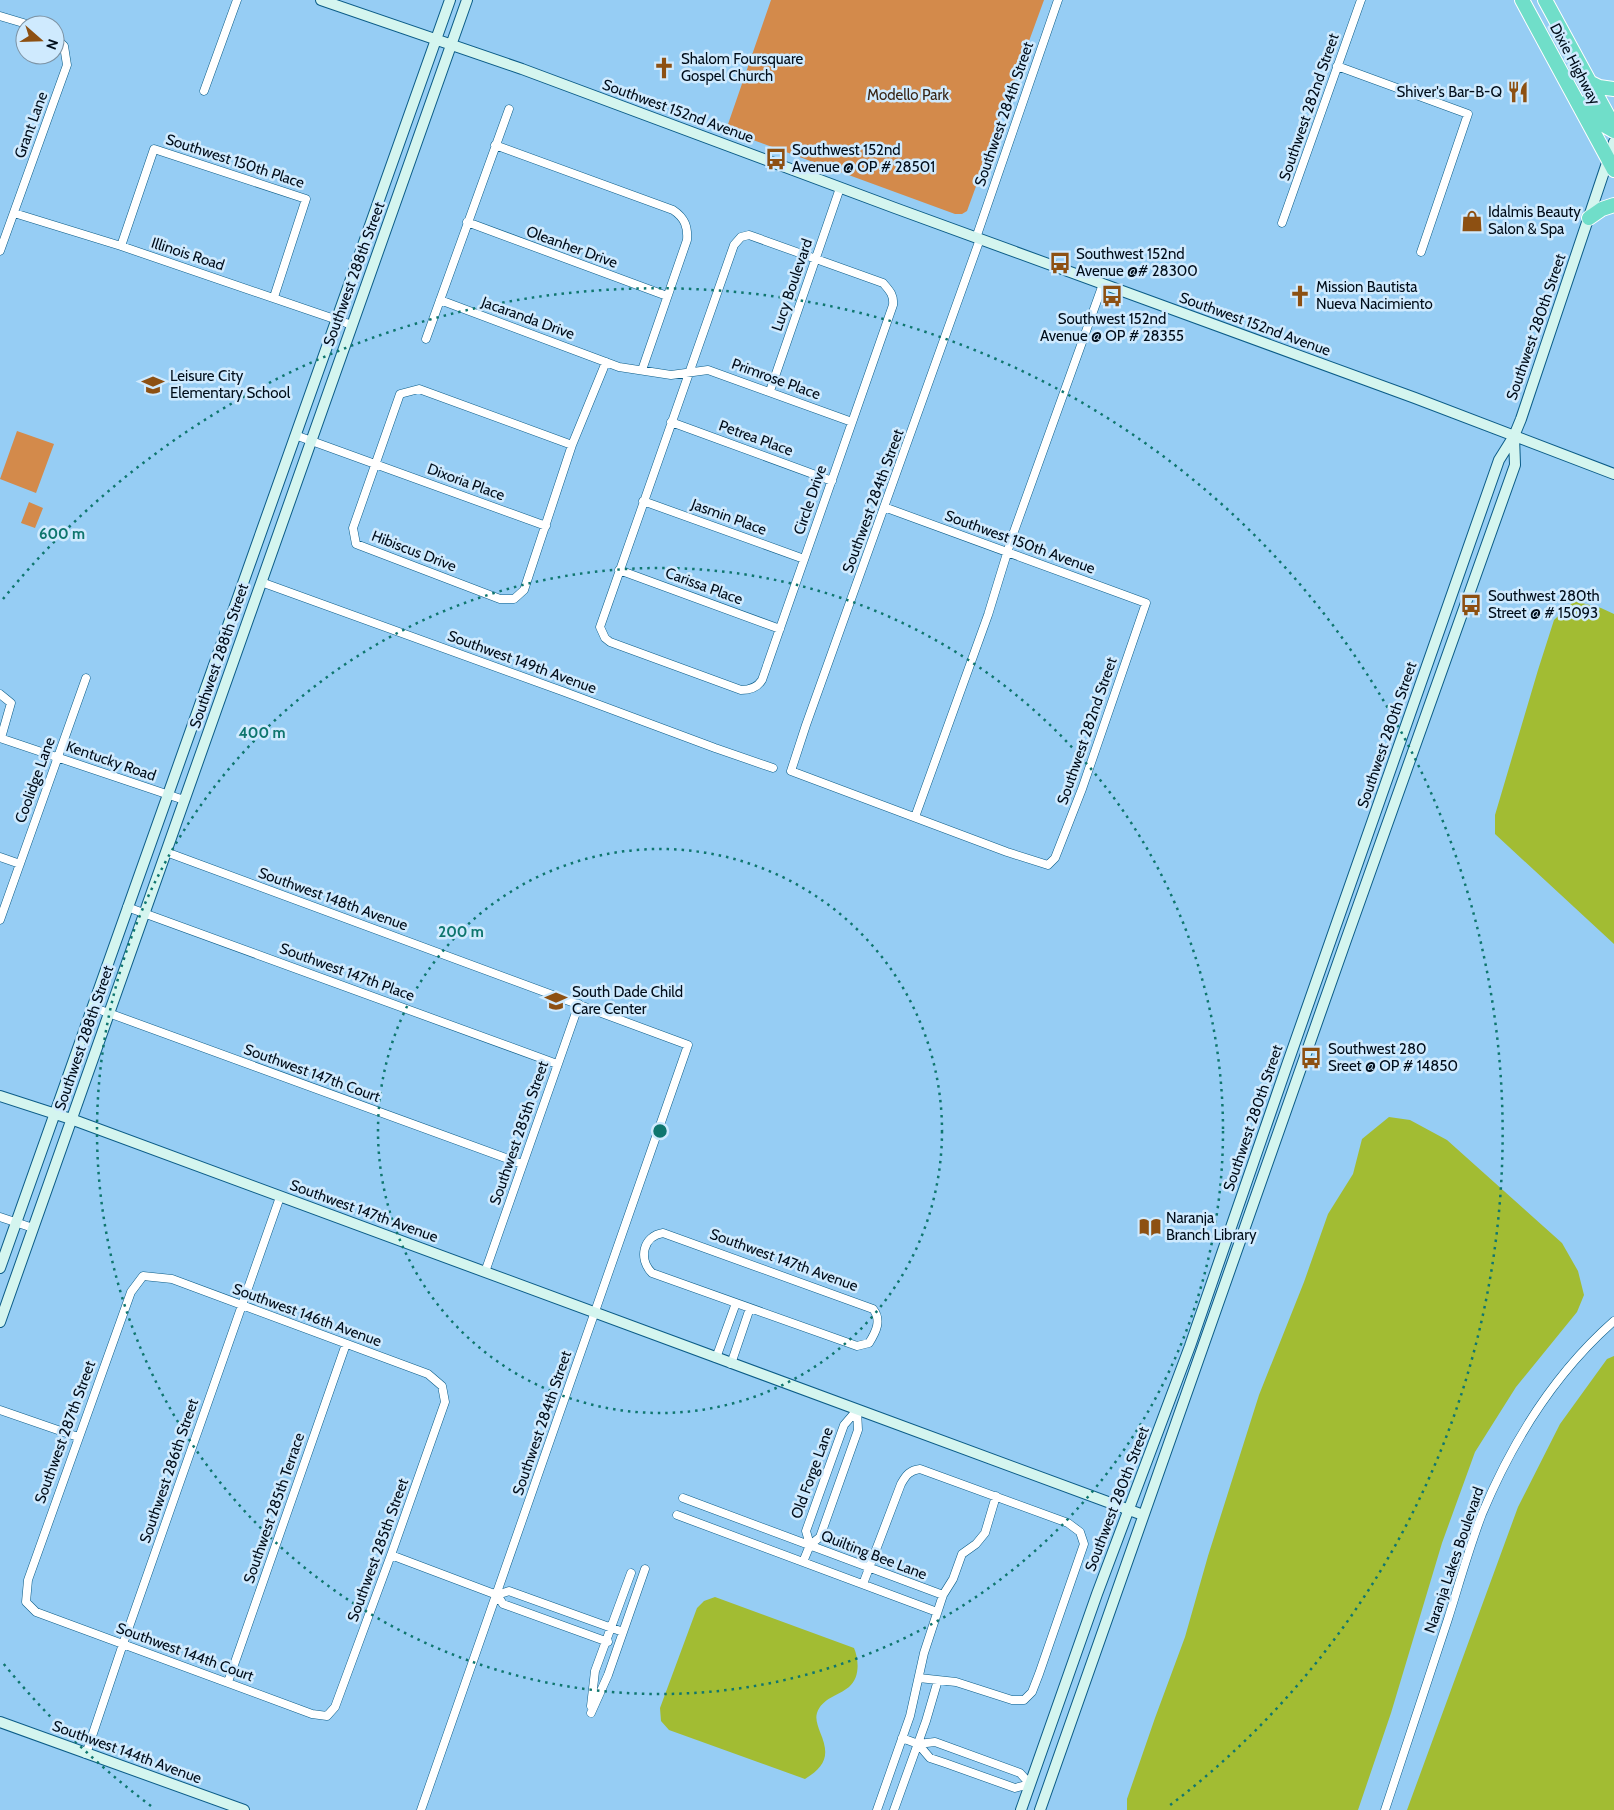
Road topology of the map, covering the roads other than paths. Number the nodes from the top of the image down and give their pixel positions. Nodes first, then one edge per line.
1 (237, 0) edge
2 (320, 0) edge
3 (450, 0) edge
4 (467, 0) edge
5 (1058, 0) edge
6 (1361, 0) edge
7 (1522, 0) edge
8 (1531, 0) edge
9 (1545, 0) edge
10 (0, 16) edge
11 (15, 20) edge
12 (436, 39) junction
13 (452, 44) junction
14 (65, 52) edge
15 (1337, 66) junction
16 (1590, 82) junction
17 (1614, 89) edge
18 (204, 91) dead end
19 (509, 109) dead end
20 (1614, 129) edge
21 (1614, 142) edge
22 (495, 145) junction
23 (1612, 165) edge
24 (840, 188) junction
25 (1614, 204) edge
26 (14, 213) junction
27 (1589, 218) junction
28 (467, 222) junction
29 (1282, 223) dead end
30 (978, 238) junction
31 (121, 246) junction
32 (0, 251) edge
33 (1421, 252) dead end
34 (817, 258) junction
35 (1102, 284) junction
36 (667, 296) junction
37 (274, 297) junction
38 (440, 300) junction
39 (336, 318) junction
40 (352, 324) junction
41 (426, 339) dead end
42 (606, 362) junction
43 (642, 370) junction
44 (688, 373) junction
45 (770, 392) junction
46 (671, 422) junction
47 (852, 422) junction
48 (295, 435) junction
49 (1514, 436) junction
50 (311, 440) junction
51 (572, 445) junction
52 (375, 463) junction
53 (1614, 474) edge
54 (832, 481) junction
55 (644, 500) junction
56 (884, 507) junction
57 (546, 526) junction
58 (1474, 533) junction
59 (1488, 538) junction
60 (1007, 552) junction
61 (804, 559) junction
62 (619, 570) junction
63 (261, 582) junction
64 (1146, 603) joint
65 (1446, 612) junction
66 (1461, 617) junction
67 (780, 629) junction
68 (86, 678) dead end
69 (0, 694) edge
70 (1415, 701) junction
71 (1429, 706) junction
72 (0, 738) edge
73 (58, 757) junction
74 (774, 768) dead end
75 (167, 795) junction
76 (184, 800) junction
77 (915, 817) junction
78 (1364, 847) junction
79 (1378, 851) junction
80 (166, 852) junction
81 (0, 857) edge
82 (20, 864) junction
83 (127, 907) junction
84 (144, 913) junction
85 (0, 920) edge
86 (1323, 962) junction
87 (1337, 966) junction
88 (579, 1004) junction
89 (92, 1007) junction
90 (108, 1013) junction
91 (688, 1045) joint
92 (558, 1064) junction
93 (1287, 1065) junction
94 (1301, 1068) junction
95 (0, 1096) edge
96 (54, 1113) junction
97 (71, 1119) junction
98 (1258, 1147) junction
99 (1272, 1152) junction
100 (522, 1164) junction
101 (280, 1197) junction
102 (0, 1217) edge
103 (16, 1222) junction
104 (33, 1228) junction
105 (0, 1268) edge
106 (485, 1272) junction
107 (143, 1276) joint
108 (736, 1303) junction
109 (242, 1306) junction
110 (750, 1308) junction
111 (594, 1312) junction
112 (1614, 1321) edge
113 (0, 1322) edge
114 (346, 1344) junction
115 (716, 1358) junction
116 (731, 1364) junction
117 (445, 1402) joint
118 (0, 1410) edge
119 (857, 1410) junction
120 (78, 1437) junction
121 (996, 1496) junction
122 (683, 1498) dead end
123 (1129, 1510) junction
124 (677, 1514) dead end
125 (1143, 1515) junction
126 (810, 1545) junction
127 (391, 1555) junction
128 (803, 1562) junction
129 (869, 1568) junction
130 (645, 1569) dead end
131 (631, 1573) dead end
132 (863, 1584) junction
133 (1097, 1594) junction
134 (497, 1595) junction
135 (943, 1595) junction
136 (1114, 1599) junction
137 (26, 1602) joint
138 (937, 1612) junction
139 (610, 1628) junction
140 (623, 1632) junction
141 (605, 1641) junction
142 (123, 1644) junction
143 (618, 1646) junction
144 (919, 1678) junction
145 (938, 1680) junction
146 (228, 1682) junction
147 (335, 1707) joint
148 (0, 1722) edge
149 (902, 1738) junction
150 (918, 1744) junction
151 (86, 1754) junction
152 (1030, 1784) junction
153 (1046, 1792) junction
154 (244, 1810) edge
155 (421, 1810) edge
156 (877, 1810) edge
157 (894, 1810) edge
158 (1021, 1810) edge
159 (1040, 1810) edge
160 (1385, 1810) edge

1 - 18 street
2 - 12 street, Southwest 152nd Avenue
3 - 12 street, Southwest 288th Street
4 - 13 street, Southwest 288th Street
5 - 30 street, Southwest 284th Street
6 - 15 street, Southwest 282nd Street
7 - 23 highway, Dixie Highway
8 - 20 highway
9 - 16 highway, Dixie Highway
10 - 11 street
12 - 13 street, Southwest 152nd Avenue
12 - 39 street, Southwest 288th Street
13 - 24 street, Southwest 152nd Avenue
13 - 40 street, Southwest 288th Street
14 - 26 street, Grant Lane
15 - 29 street, Southwest 282nd Street
15 - 33 street
16 - 17 highway
16 - 20 highway, Dixie Highway
19 - 22 street
21 - 23 street, Southwest 280th Street
22 - 28 street
22 - 36 street
23 - 27 street, Southwest 280th Street
24 - 30 street, Southwest 152nd Avenue
24 - 34 street, Lucy Boulevard
25 - 27 highway
26 - 31 street, Illinois Road
26 - 32 street, Grant Lane
27 - 49 street, Southwest 280th Street
28 - 36 street, Oleanher Drive
28 - 38 street
30 - 35 street, Southwest 152nd Avenue
30 - 56 street, Southwest 284th Street
31 - 37 street, Illinois Road
31 - 37 street, Southwest 150th Place
34 - 44 street, Circle Drive
34 - 45 street, Lucy Boulevard
34 - 47 street, Circle Drive
35 - 49 street, Southwest 152nd Avenue
35 - 60 street
36 - 43 street
37 - 39 street, Illinois Road
38 - 41 street
38 - 42 street, Jacaranda Drive
39 - 40 street, Illinois Road
39 - 48 street, Southwest 288th Street
40 - 50 street, Southwest 288th Street
42 - 43 street
42 - 51 street, Hibiscus Drive
43 - 44 street
44 - 45 street, Primrose Place
44 - 46 street, Circle Drive
45 - 47 street, Primrose Place
46 - 54 street, Petrea Place
46 - 55 street, Circle Drive
47 - 54 street, Circle Drive
48 - 50 street, Dixoria Place
48 - 75 street, Southwest 288th Street
49 - 53 street, Southwest 152nd Avenue
49 - 58 street, Southwest 280th Street
49 - 59 street, Southwest 280th Street
50 - 52 street, Dixoria Place
50 - 63 street, Southwest 288th Street
51 - 52 street, Hibiscus Drive
51 - 57 street, Hibiscus Drive
52 - 57 street, Dixoria Place
52 - 57 street, Hibiscus Drive
54 - 61 street, Circle Drive
55 - 61 street, Jasmin Place
55 - 62 street, Circle Drive
56 - 60 street, Southwest 150th Avenue
56 - 77 street, Southwest 284th Street
58 - 59 street
58 - 65 street, Southwest 280th Street
59 - 66 street, Southwest 280th Street
60 - 64 street, Southwest 150th Avenue
60 - 77 street
61 - 67 street, Circle Drive
62 - 67 street, Carissa Place
62 - 67 street, Circle Drive
63 - 74 street, Southwest 149th Avenue
63 - 76 street, Southwest 288th Street
64 - 77 street, Southwest 282nd Street
65 - 66 street
65 - 70 street, Southwest 280th Street
66 - 71 street, Southwest 280th Street
68 - 73 street, Coolidge Lane
69 - 72 street
70 - 71 street
70 - 78 street, Southwest 280th Street
71 - 79 street, Southwest 280th Street
72 - 73 street, Kentucky Road
73 - 75 street, Kentucky Road
73 - 82 street, Coolidge Lane
75 - 76 street, Kentucky Road
75 - 83 street, Southwest 288th Street
76 - 80 street, Southwest 288th Street
78 - 79 street
78 - 86 street, Southwest 280th Street
79 - 87 street, Southwest 280th Street
80 - 84 street, Southwest 288th Street
80 - 88 street, Southwest 148th Avenue
81 - 82 street
82 - 85 street, Coolidge Lane
83 - 84 street, Southwest 147th Place
83 - 89 street, Southwest 288th Street
84 - 90 street, Southwest 288th Street
84 - 92 street, Southwest 147th Place
86 - 87 street
86 - 93 street, Southwest 280th Street
87 - 94 street, Southwest 280th Street
88 - 91 street, Southwest 148th Avenue
88 - 92 street, Southwest 285th Street
89 - 90 street, Southwest 147th Court
89 - 96 street, Southwest 288th Street
90 - 97 street, Southwest 288th Street
90 - 100 street, Southwest 147th Court
91 - 111 street, Southwest 284th Street
92 - 100 street, Southwest 285th Street
93 - 94 street
93 - 98 street, Southwest 280th Street
94 - 99 street, Southwest 280th Street
95 - 96 street, Southwest 147th Avenue
96 - 97 street, Southwest 147th Avenue
96 - 103 street, Southwest 288th Street
97 - 101 street, Southwest 147th Avenue
97 - 104 street, Southwest 288th Street
98 - 99 street
98 - 123 street, Southwest 280th Street
99 - 125 street, Southwest 280th Street
100 - 106 street, Southwest 285th Street
101 - 106 street, Southwest 147th Avenue
101 - 109 street, Southwest 286th Street
102 - 103 street
103 - 104 street
103 - 105 street, Southwest 288th Street
104 - 113 street, Southwest 288th Street
106 - 111 street, Southwest 147th Avenue
107 - 109 street, Southwest 146th Avenue
107 - 120 street, Southwest 287th Street
108 - 110 street, Southwest 147th Avenue
108 - 110 street, Southwest 147th Avenue
108 - 115 street
109 - 114 street, Southwest 146th Avenue
109 - 142 street, Southwest 286th Street
110 - 116 street
111 - 115 street, Southwest 147th Avenue
111 - 134 street, Southwest 284th Street
112 - 160 street, Naranja Lakes Boulevard
114 - 117 street, Southwest 146th Avenue
114 - 146 street, Southwest 285th Terrace
115 - 116 street, Southwest 147th Avenue
116 - 119 street, Southwest 147th Avenue
117 - 127 street, Southwest 285th Street
118 - 120 street
119 - 123 street, Southwest 147th Avenue
119 - 126 street, Old Forge Lane
119 - 126 street, Old Forge Lane
120 - 137 street, Southwest 287th Street
121 - 129 street
121 - 135 street
121 - 145 street
122 - 126 street, Quilting Bee Lane
123 - 125 street, Southwest 147th Avenue
123 - 133 street, Southwest 280th Street
124 - 128 street, Quilting Bee Lane
125 - 136 street, Southwest 280th Street
126 - 128 street, Old Forge Lane
126 - 129 street, Quilting Bee Lane
127 - 134 street
127 - 147 street, Southwest 285th Street
128 - 132 street, Quilting Bee Lane
129 - 132 street
129 - 135 street, Quilting Bee Lane
130 - 140 street
131 - 139 street
132 - 138 street, Quilting Bee Lane
133 - 136 street
133 - 152 street, Southwest 280th Street
134 - 139 street
134 - 141 street
134 - 155 street, Southwest 284th Street
135 - 138 street
136 - 153 street, Southwest 280th Street
137 - 142 street, Southwest 144th Court
138 - 144 street
139 - 140 street
139 - 141 street
140 - 143 street
141 - 143 street
141 - 143 street
142 - 146 street, Southwest 144th Court
142 - 151 street, Southwest 286th Street
144 - 145 street
144 - 149 street
145 - 150 street
146 - 147 street, Southwest 144th Court
148 - 151 street, Southwest 144th Avenue
149 - 150 street
149 - 156 street
150 - 152 street
150 - 152 street
150 - 157 street
151 - 154 street, Southwest 144th Avenue
152 - 153 street
152 - 158 street, Southwest 280th Street
153 - 159 street, Southwest 280th Street

